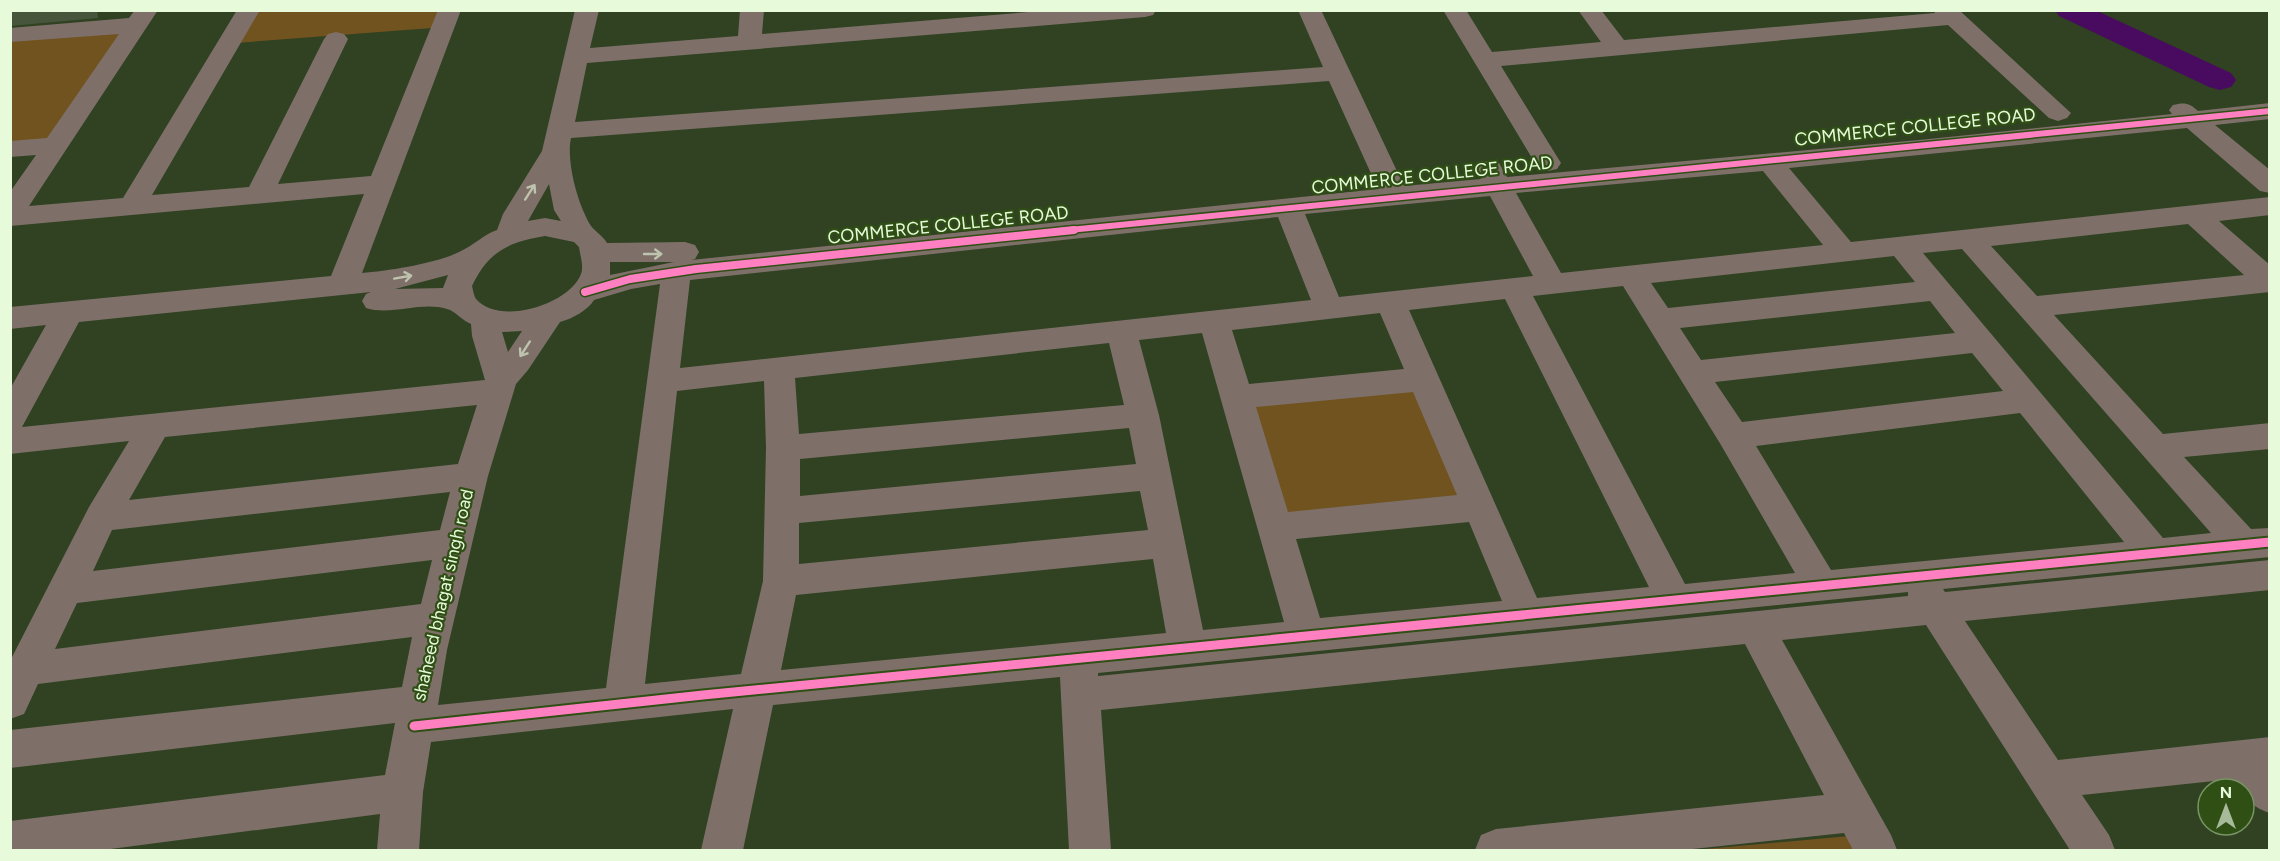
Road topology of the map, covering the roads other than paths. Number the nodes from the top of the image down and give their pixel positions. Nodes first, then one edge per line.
1 (249, 10) edge
2 (450, 10) edge
3 (586, 10) edge
4 (752, 10) edge
5 (1145, 10) edge
6 (1309, 10) edge
7 (1454, 10) edge
8 (1589, 10) edge
9 (1949, 14) edge
10 (1028, 15) edge
11 (142, 18) edge
12 (888, 21) edge
13 (10, 35) edge
14 (336, 39) dead end
15 (749, 42) junction
16 (1618, 48) junction
17 (575, 57) junction
18 (1484, 60) junction
19 (1338, 73) junction
20 (2270, 93) edge
21 (2182, 111) junction
22 (2270, 111) edge
23 (2058, 113) junction
24 (557, 141) junction
25 (57, 145) junction
26 (10, 149) edge
27 (1770, 162) junction
28 (1548, 163) junction
29 (1494, 178) junction
30 (380, 184) junction
31 (2270, 185) edge
32 (1391, 187) junction
33 (259, 195) junction
34 (132, 206) junction
35 (2270, 206) edge
36 (1288, 207) junction
37 (2194, 214) junction
38 (10, 215) edge
39 (509, 234) junction
40 (1968, 238) junction
41 (589, 244) junction
42 (1901, 246) junction
43 (1845, 252) junction
44 (472, 258) junction
45 (676, 271) junction
46 (1631, 275) junction
47 (2269, 282) edge
48 (1552, 284) junction
49 (342, 286) junction
50 (1514, 288) junction
51 (1939, 290) junction
52 (585, 292) junction
53 (459, 299) junction
54 (1390, 301) junction
55 (2029, 306) junction
56 (1329, 308) junction
57 (10, 318) edge
58 (547, 318) junction
59 (486, 320) junction
60 (1658, 320) junction
61 (1214, 321) junction
62 (63, 322) junction
63 (1121, 331) junction
64 (10, 336) edge
65 (1981, 341) junction
66 (779, 368) junction
67 (1692, 374) junction
68 (1424, 379) junction
69 (663, 381) junction
70 (499, 385) junction
71 (1237, 397) junction
72 (2030, 400) junction
73 (1143, 415) junction
74 (10, 420) edge
75 (156, 425) junction
76 (1733, 436) junction
77 (2270, 436) edge
78 (10, 441) edge
79 (2155, 447) junction
80 (783, 448) junction
81 (471, 476) junction
82 (1154, 476) junction
83 (1480, 507) junction
84 (783, 511) junction
85 (100, 518) junction
86 (1275, 527) junction
87 (455, 543) junction
88 (1168, 543) junction
89 (2256, 544) edge
90 (2156, 554) junction
91 (2270, 575) edge
92 (781, 581) junction
93 (1822, 587) junction
94 (66, 589) junction
95 (1925, 593) junction
96 (1675, 601) junction
97 (1527, 616) junction
98 (436, 618) junction
99 (1755, 627) junction
100 (1307, 637) junction
101 (1188, 649) junction
102 (27, 669) junction
103 (1080, 677) junction
104 (758, 690) junction
105 (10, 702) edge
106 (623, 705) junction
107 (416, 714) junction
108 (10, 749) edge
109 (2256, 757) edge
110 (2048, 780) junction
111 (402, 792) junction
112 (2270, 794) edge
113 (1855, 812) junction
114 (109, 840) edge
115 (10, 842) edge
116 (398, 850) edge
117 (722, 850) edge
118 (1081, 850) edge
119 (1510, 850) edge
120 (1876, 850) edge
121 (2094, 850) edge

1 - 34 street
2 - 30 street
3 - 17 street
4 - 15 street
5 - 10 street
6 - 19 street
7 - 18 street
8 - 16 street
9 - 16 street
9 - 23 street
10 - 12 street
11 - 13 street
11 - 25 street
12 - 15 street
14 - 33 street
15 - 17 street
16 - 18 street
17 - 24 street
18 - 28 street
19 - 24 street
19 - 32 street
20 - 21 street, COMMERCE COLLEGE ROAD
21 - 22 street
21 - 23 street, COMMERCE COLLEGE ROAD
21 - 27 street
21 - 31 street
23 - 28 street, COMMERCE COLLEGE ROAD
39 -> 24 street
24 - 41 street
25 - 26 street
25 - 38 street
27 - 29 street
27 - 43 street
28 - 29 street, COMMERCE COLLEGE ROAD
29 - 32 street
29 - 48 street
30 - 33 street
30 - 49 street
32 - 36 street
41 -> 32 street, COMMERCE COLLEGE ROAD
33 - 34 street
34 - 38 street
35 - 37 street
36 - 45 street
36 - 56 street
37 - 40 street
37 - 47 street
39 - 41 street
39 - 44 street
40 - 42 street
40 - 55 street
41 - 52 street
42 - 43 street
42 - 51 street
43 - 46 street
49 -> 44 street
44 - 53 street
45 - 52 street
45 - 69 street
46 - 48 street
46 - 60 street
47 - 55 street
48 - 50 street
49 - 62 street
50 - 54 street
50 - 96 street
51 - 60 street
51 - 65 street
52 - 58 street
53 - 59 street
53 - 62 street
54 - 56 street
54 - 68 street
55 - 79 street
56 - 61 street
57 - 62 street
58 - 59 street
58 -> 70 street
59 - 70 street
60 - 67 street
61 - 63 street
61 - 71 street
62 - 64 street
62 - 74 street
63 - 66 street
63 - 73 street
65 - 67 street
65 - 72 street
66 - 69 street
66 - 80 street
67 - 76 street
68 - 71 street
68 - 83 street
69 - 106 street
70 - 75 street
70 - 81 street, shaheed bhagat singh road
71 - 86 street
72 - 76 street
72 - 90 street
73 - 80 street
73 - 82 street
75 - 78 street
75 - 85 street
76 - 93 street
77 - 79 street
79 - 89 street
80 - 84 street
81 - 85 street
81 - 87 street, shaheed bhagat singh road
82 - 84 street
82 - 88 street
83 - 86 street
83 - 97 street
84 - 92 street
85 - 94 street
86 - 100 street
87 - 94 street
87 - 98 street, shaheed bhagat singh road
88 - 92 street
88 - 101 street
89 - 90 street
90 - 95 street
91 - 95 street
92 - 104 street
93 - 95 street
93 - 96 street
94 - 102 street
95 - 99 street
95 - 110 street
96 - 97 street
97 - 100 street
98 - 102 street
98 - 107 street, shaheed bhagat singh road
99 - 103 street
99 - 113 street
100 - 101 street
101 - 103 street
102 - 105 street
103 - 104 street
103 - 118 street
104 - 106 street
104 - 117 street
106 - 107 street
107 - 108 street
107 - 111 street, shaheed bhagat singh road
109 - 110 street
109 - 112 street
110 - 121 street
111 - 114 street
111 - 116 street, shaheed bhagat singh road
113 - 119 street
113 - 120 street
114 - 115 street

